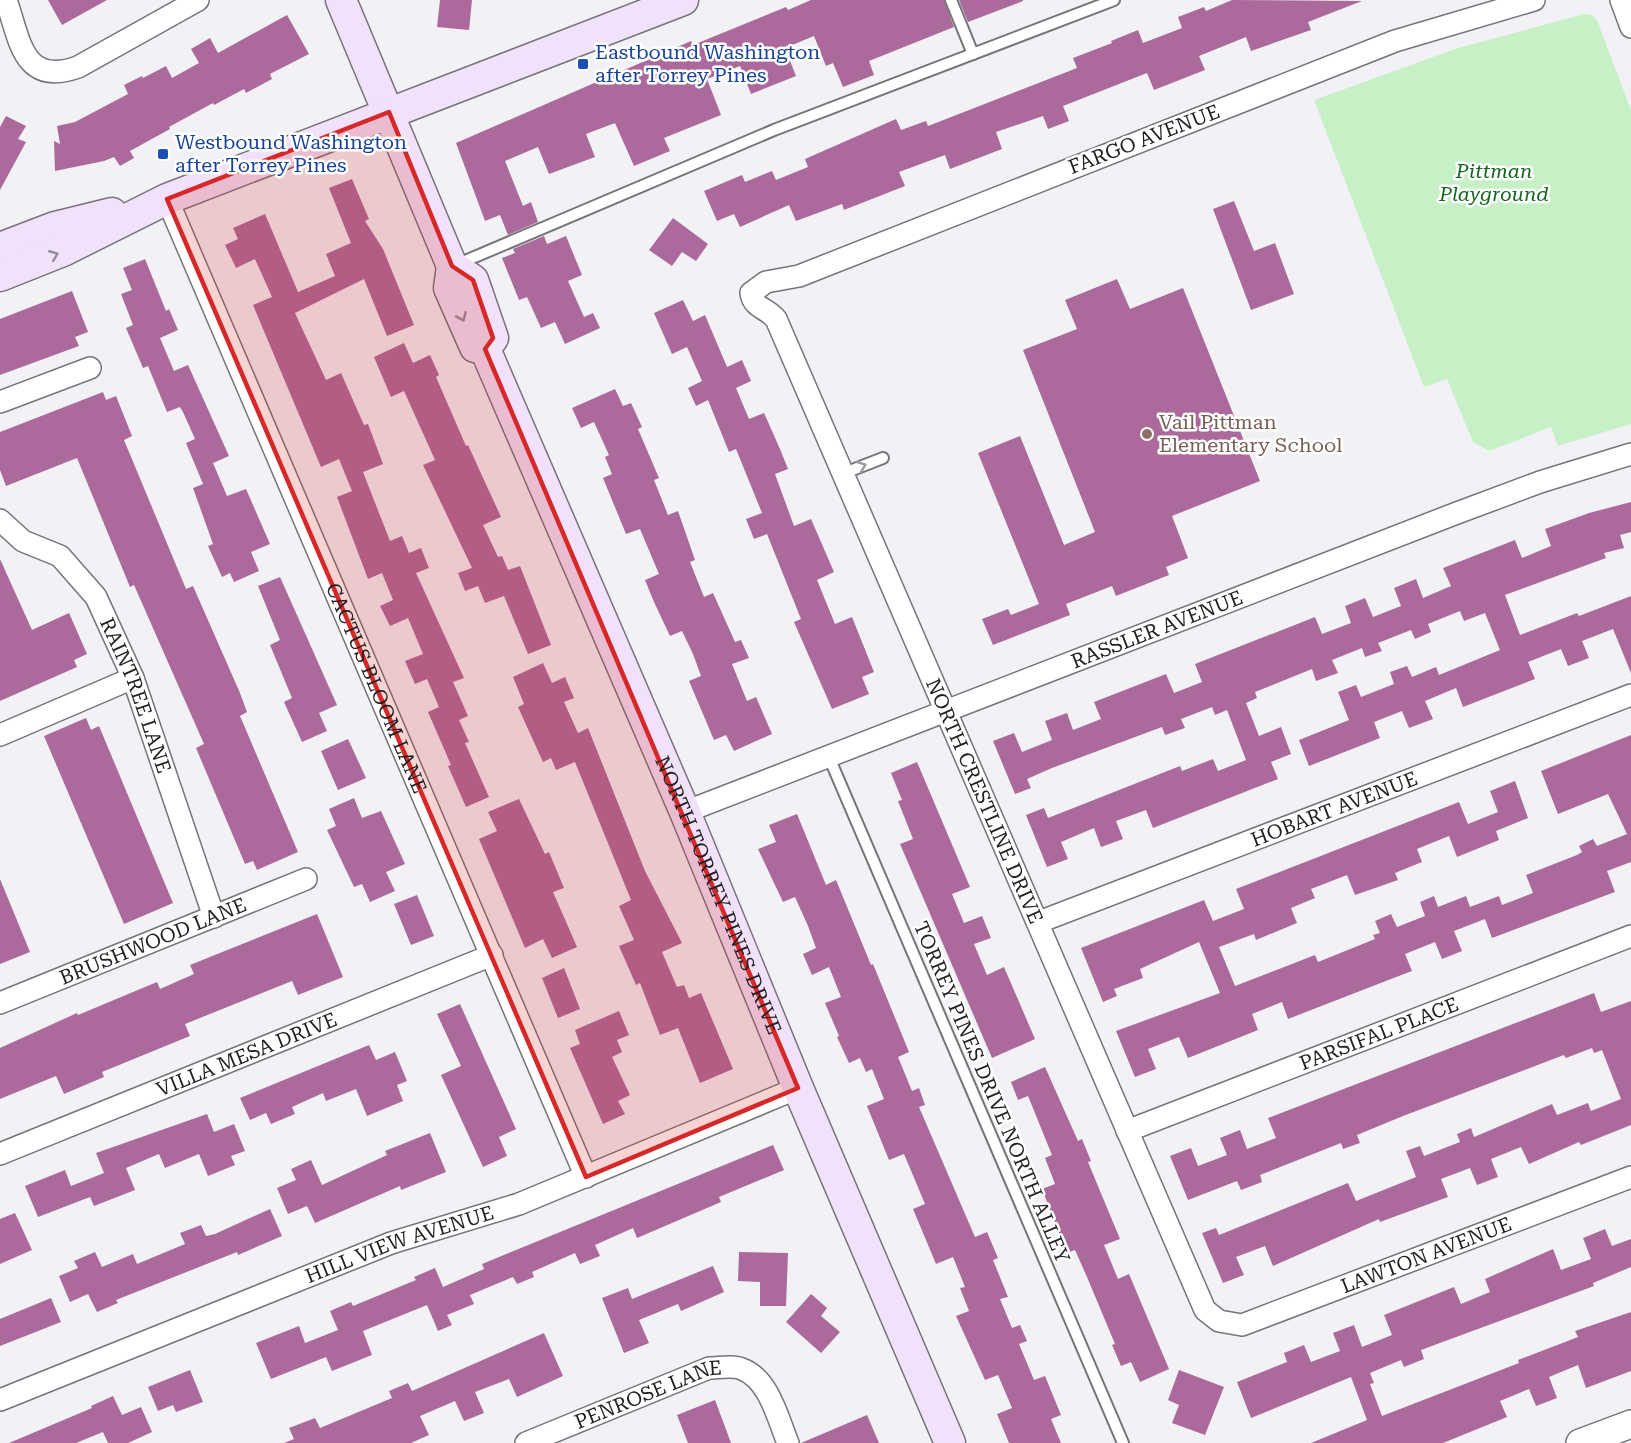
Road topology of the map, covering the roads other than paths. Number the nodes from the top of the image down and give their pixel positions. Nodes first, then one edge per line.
1 (6, 0) edge
2 (198, 0) edge
3 (341, 0) edge
4 (683, 0) edge
5 (951, 0) edge
6 (1114, 0) edge
7 (1534, 0) edge
8 (1621, 0) edge
9 (1631, 27) edge
10 (973, 54) junction
11 (389, 112) junction
12 (167, 199) junction
13 (0, 248) edge
14 (452, 266) junction
15 (0, 276) edge
16 (758, 285) joint
17 (90, 368) dead end
18 (0, 402) edge
19 (1631, 454) edge
20 (883, 458) dead end
21 (842, 474) junction
22 (0, 520) edge
23 (133, 678) junction
24 (1631, 695) edge
25 (944, 710) junction
26 (0, 735) edge
27 (828, 755) junction
28 (685, 812) junction
29 (306, 879) dead end
30 (214, 916) junction
31 (1039, 922) junction
32 (1631, 936) edge
33 (492, 955) junction
34 (0, 1003) edge
35 (798, 1088) junction
36 (1127, 1131) junction
37 (0, 1154) edge
38 (586, 1177) junction
39 (1631, 1177) edge
40 (1219, 1322) joint
41 (0, 1400) edge
42 (1631, 1424) edge
43 (531, 1442) edge
44 (788, 1443) edge
45 (950, 1443) edge
46 (1123, 1443) edge
47 (1580, 1443) edge

1 - 2 street
3 - 11 main road, NORTH TORREY PINES DRIVE
4 - 11 main road
5 - 10 lane
6 - 10 lane
7 - 16 street, FARGO AVENUE
8 - 9 street
10 - 14 lane
11 - 12 main road
11 - 14 main road, NORTH TORREY PINES DRIVE
12 - 13 main road
15 -> 12 main road
12 - 33 street, CACTUS BLOOM LANE
14 - 28 main road, NORTH TORREY PINES DRIVE
16 - 21 street, NORTH CRESTLINE DRIVE
17 - 18 street
19 - 25 street, RASSLER AVENUE
21 -> 20 lane
21 - 25 street, NORTH CRESTLINE DRIVE
22 - 23 street, RAINTREE LANE
23 - 26 street
23 - 30 street, RAINTREE LANE
24 - 31 street, HOBART AVENUE
25 - 27 street, RASSLER AVENUE
25 - 31 street, NORTH CRESTLINE DRIVE
27 - 28 street, RASSLER AVENUE
27 - 46 lane, TORREY PINES DRIVE NORTH ALLEY
28 - 35 main road, NORTH TORREY PINES DRIVE
29 - 30 street, BRUSHWOOD LANE
30 - 34 street, BRUSHWOOD LANE
31 - 36 street, NORTH CRESTLINE DRIVE
32 - 36 street, PARSIFAL PLACE
33 - 37 street, VILLA MESA DRIVE
33 - 38 street, CACTUS BLOOM LANE
35 - 38 street, HILL VIEW AVENUE
35 - 45 main road, NORTH TORREY PINES DRIVE
36 - 40 street, NORTH CRESTLINE DRIVE
38 - 41 street, HILL VIEW AVENUE
39 - 40 street, LAWTON AVENUE
42 - 47 street
43 - 44 street, PENROSE LANE

